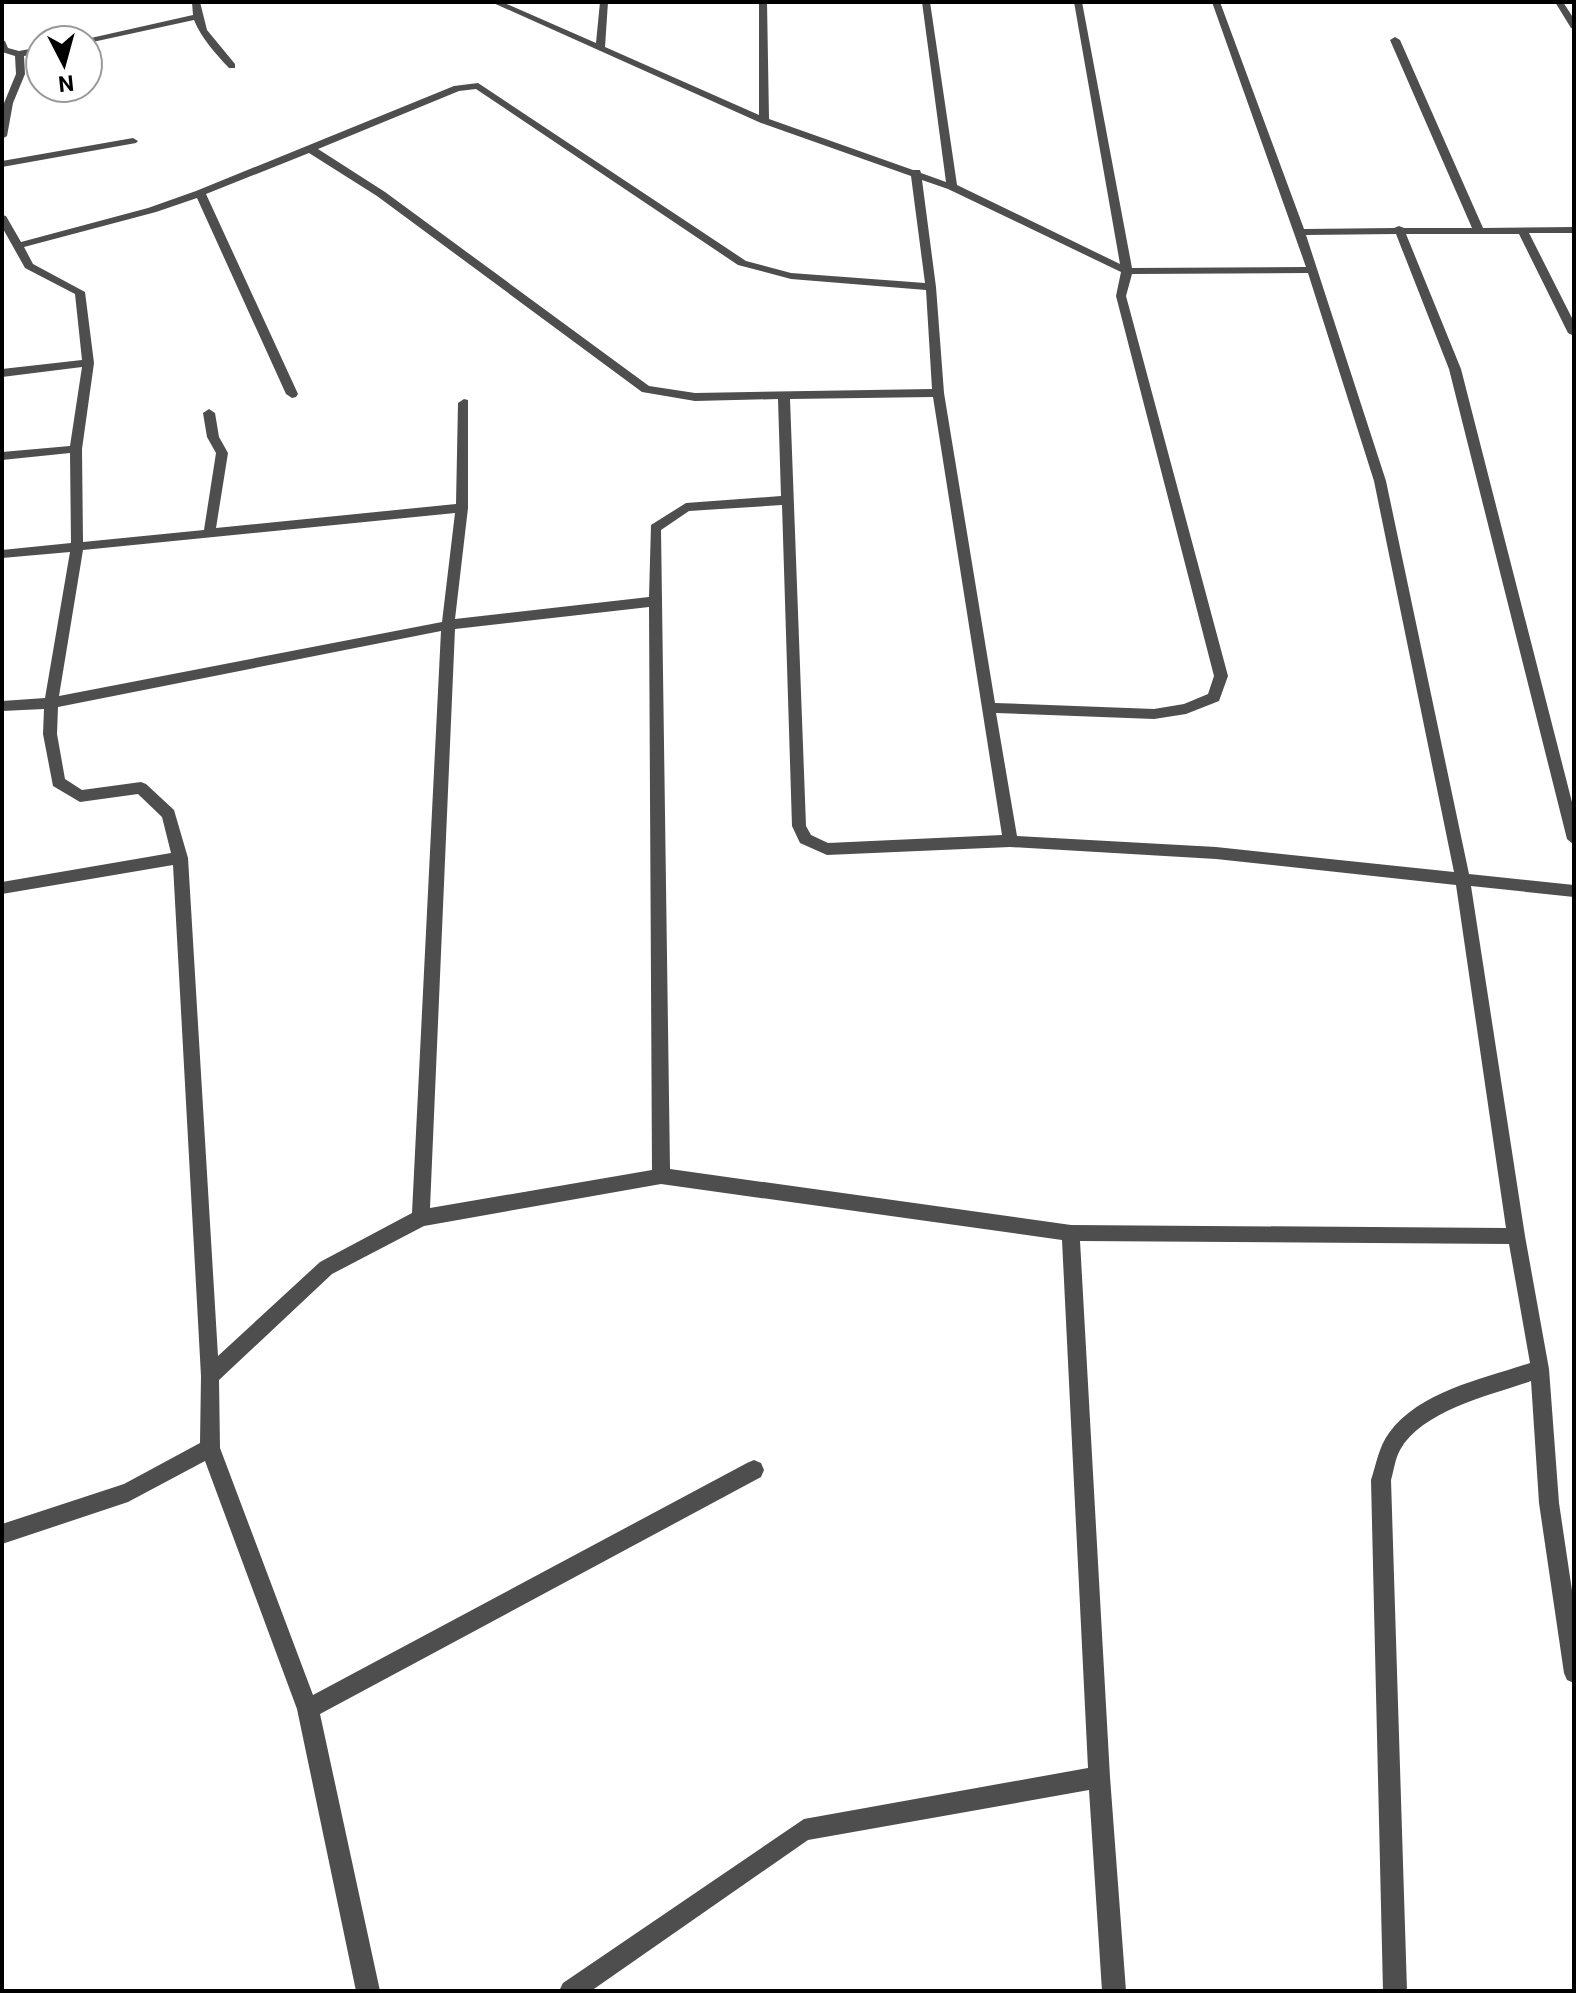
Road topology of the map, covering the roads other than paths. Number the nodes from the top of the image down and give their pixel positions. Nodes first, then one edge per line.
1 (196, 2) edge
2 (495, 2) edge
3 (604, 2) edge
4 (763, 2) edge
5 (926, 2) edge
6 (1078, 2) edge
7 (1216, 2) edge
8 (1559, 2) edge
9 (197, 17) junction
10 (1574, 26) edge
11 (104, 36) edge
12 (1395, 40) dead end
13 (2, 43) edge
14 (600, 47) junction
15 (24, 53) edge
16 (19, 54) junction
17 (232, 66) dead end
18 (764, 121) junction
19 (2, 136) edge
20 (133, 141) dead end
21 (310, 149) junction
22 (2, 164) edge
23 (916, 172) junction
24 (952, 187) junction
25 (200, 193) junction
26 (2, 218) edge
27 (1399, 229) junction
28 (1478, 229) junction
29 (1522, 230) junction
30 (1574, 230) edge
31 (1300, 232) junction
32 (16, 246) junction
33 (1312, 270) junction
34 (1127, 271) junction
35 (931, 287) junction
36 (1574, 333) edge
37 (88, 363) junction
38 (2, 373) edge
39 (938, 393) junction
40 (292, 394) dead end
41 (784, 397) junction
42 (464, 403) dead end
43 (209, 413) dead end
44 (76, 449) junction
45 (2, 456) edge
46 (788, 500) junction
47 (462, 508) junction
48 (209, 535) junction
49 (77, 549) junction
50 (2, 554) edge
51 (657, 601) junction
52 (448, 625) junction
53 (51, 703) junction
54 (2, 706) edge
55 (987, 708) junction
56 (1574, 839) edge
57 (1010, 841) junction
58 (180, 858) junction
59 (1463, 881) junction
60 (2, 888) edge
61 (1574, 891) edge
62 (661, 1176) junction
63 (421, 1218) junction
64 (1071, 1233) junction
65 (1516, 1236) junction
66 (1540, 1369) junction
67 (210, 1376) junction
68 (210, 1448) junction
69 (754, 1470) dead end
70 (2, 1534) edge
71 (1574, 1673) edge
72 (308, 1709) junction
73 (1099, 1777) junction
74 (368, 1991) edge
75 (571, 1991) edge
76 (1114, 1991) edge
77 (1395, 1991) edge

1 - 9 street
2 - 14 street
3 - 14 street
4 - 18 street
5 - 24 street
6 - 34 street
7 - 31 street
8 - 10 street
9 - 11 street
9 - 17 street
12 - 28 street
13 - 16 street
14 - 18 street
15 - 16 street
16 - 19 street
18 - 23 street
20 - 22 street
21 - 25 street
21 - 35 street
21 - 41 street
23 - 24 street
23 - 35 street
24 - 34 street
25 - 32 street
25 - 40 street
26 - 32 street
27 - 28 street
27 - 31 street
27 - 56 street
28 - 29 street
29 - 30 street
29 - 36 street
31 - 33 street
32 - 37 street
33 - 34 street
33 - 59 street
34 - 55 street
35 - 39 street
37 - 38 street
37 - 44 street
39 - 41 street
39 - 55 street
41 - 46 street
42 - 47 street
43 - 48 street
44 - 45 street
44 - 49 street
46 - 51 street
46 - 57 street
47 - 48 street
47 - 52 street
48 - 49 street
49 - 50 street
49 - 53 street
51 - 52 street
51 - 62 street
52 - 53 street
52 - 63 street
53 - 54 street
53 - 58 street
55 - 57 street
57 - 59 street
58 - 60 street
58 - 67 street
59 - 61 street
59 - 65 street
62 - 63 street
62 - 64 street
63 - 67 street
64 - 65 street
64 - 73 street
65 - 66 street
66 - 71 street
66 - 77 street
67 - 68 street
68 - 70 street
68 - 72 street
69 - 72 street
72 - 74 street
73 - 75 street
73 - 76 street

